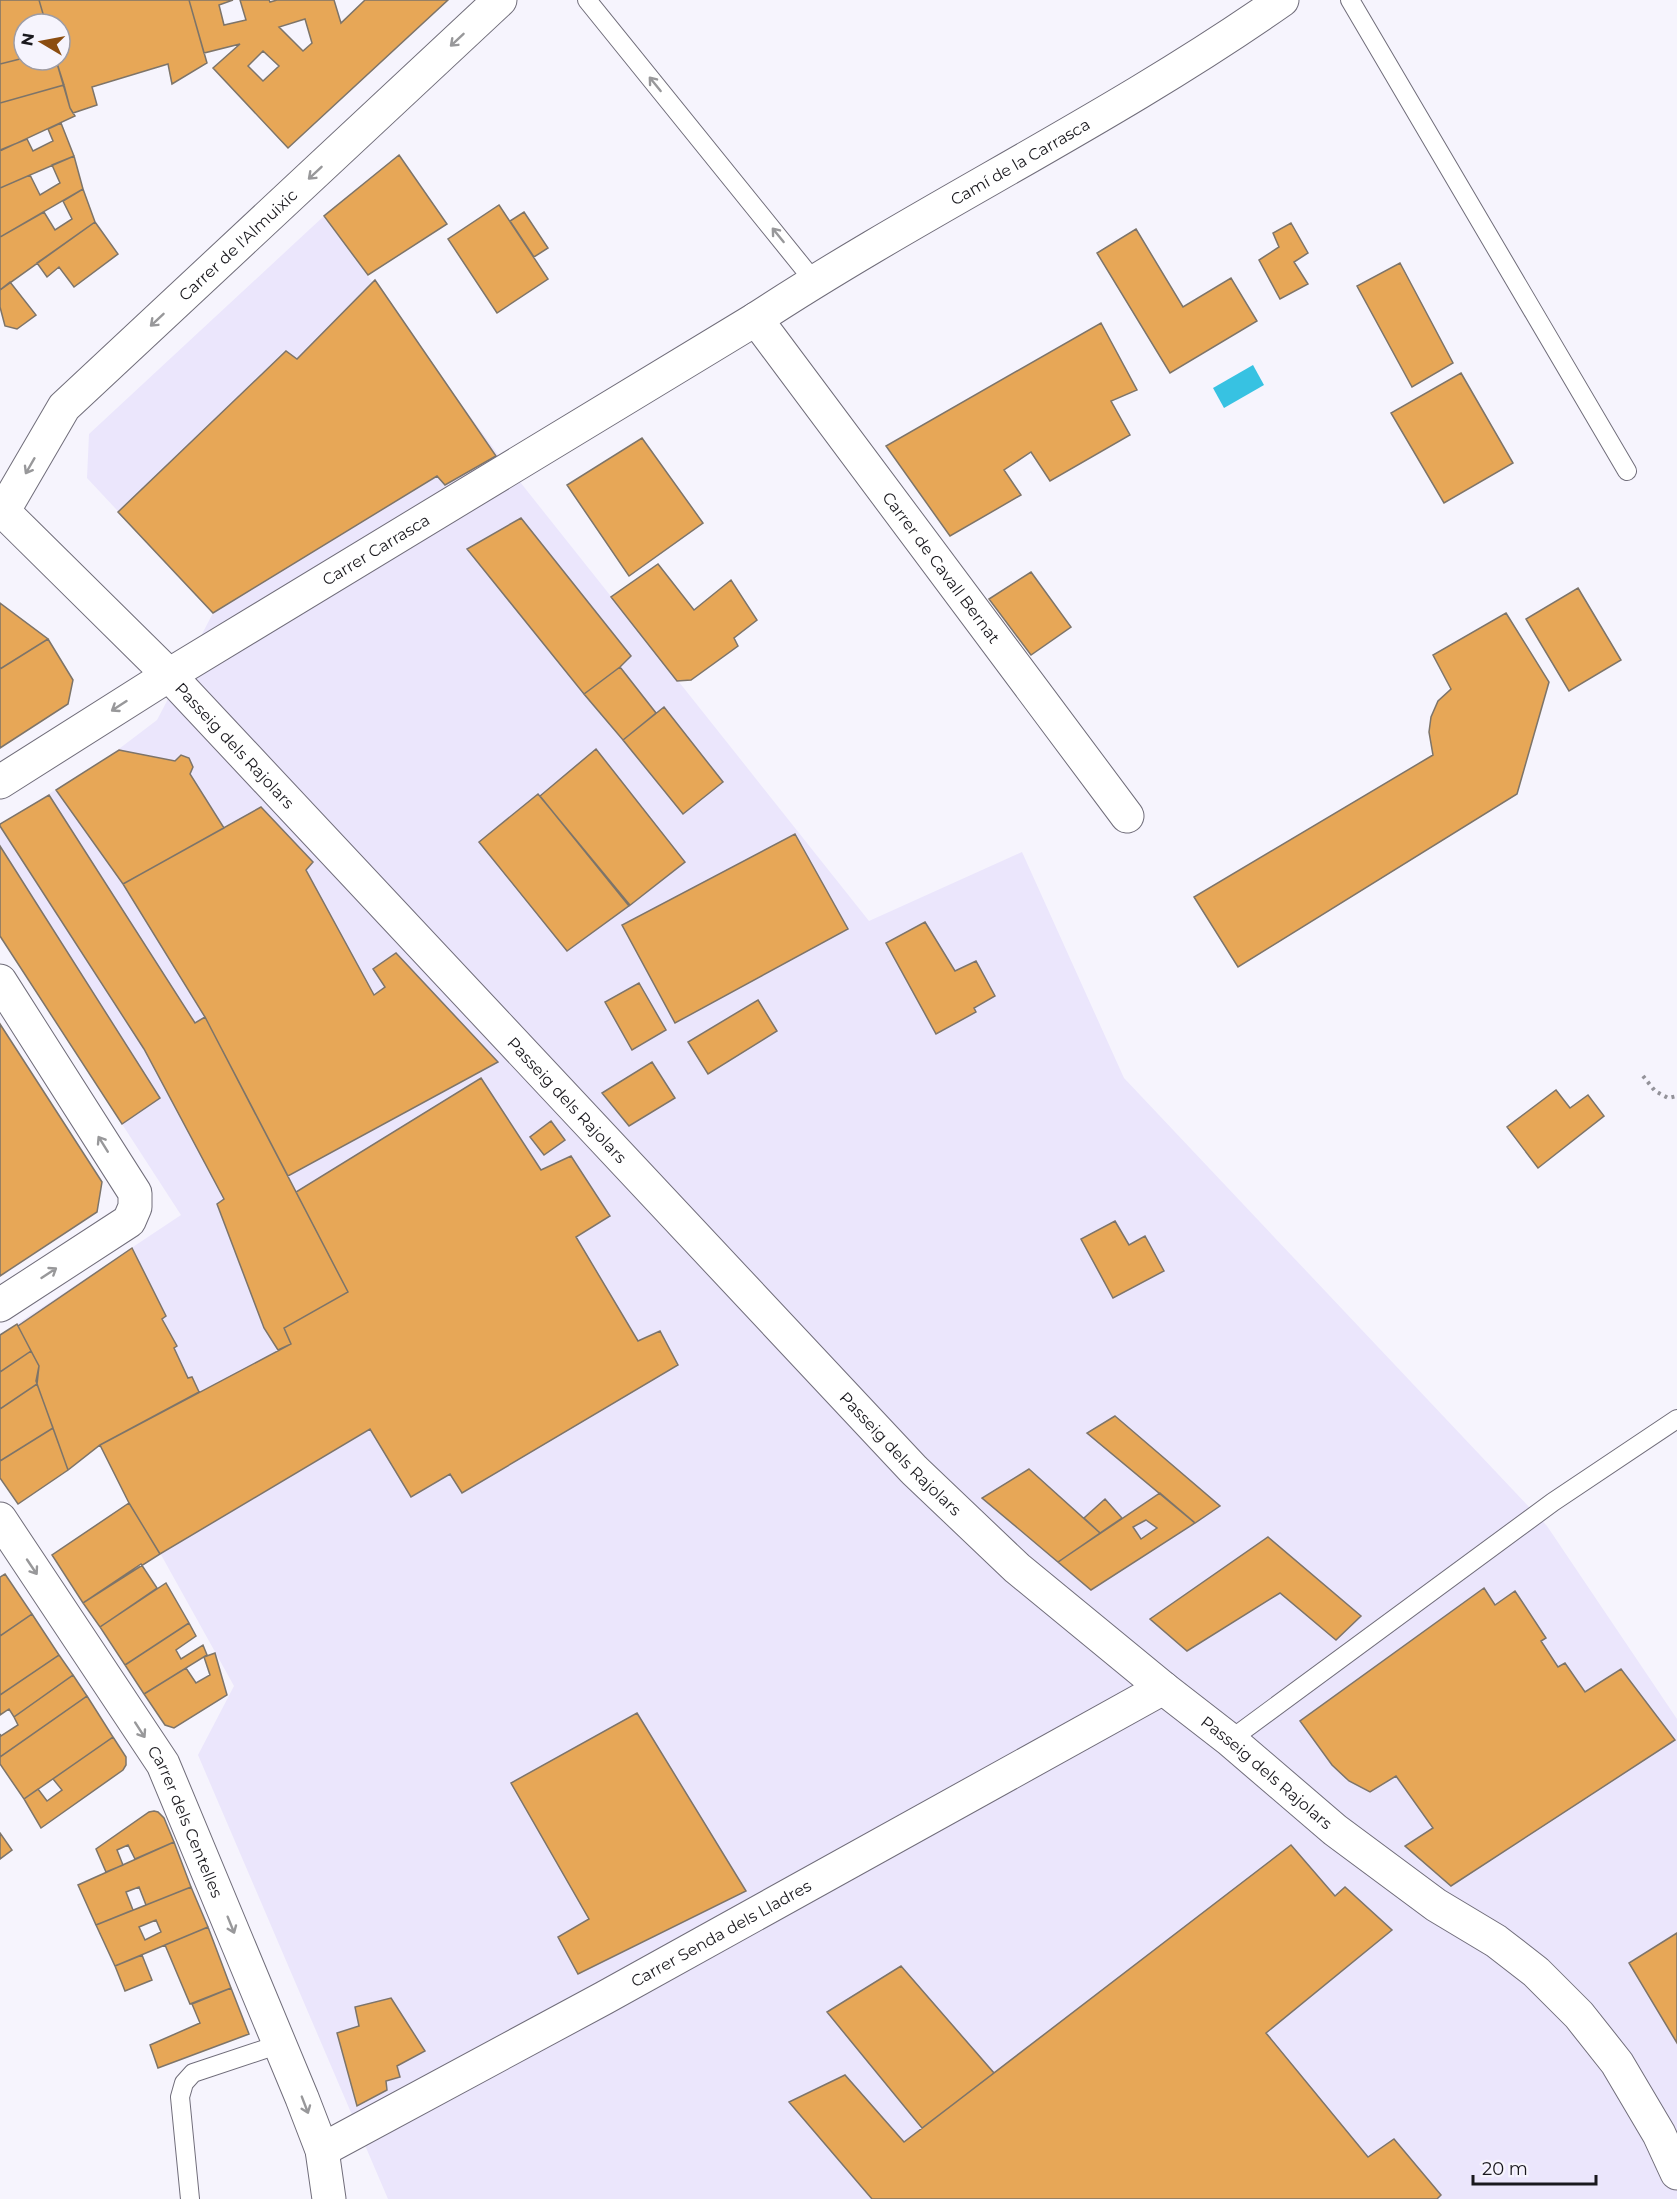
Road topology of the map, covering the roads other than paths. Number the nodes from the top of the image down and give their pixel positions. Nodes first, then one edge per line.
1 (500, 0) edge
2 (587, 0) edge
3 (1282, 0) edge
4 (1350, 0) edge
5 (814, 281) junction
6 (756, 319) junction
7 (1627, 471) dead end
8 (1, 505) edge
9 (169, 675) junction
10 (0, 782) edge
11 (1127, 816) dead end
12 (0, 981) edge
13 (0, 1305) edge
14 (1677, 1419) edge
15 (0, 1519) edge
16 (1163, 1688) junction
17 (1230, 1740) junction
18 (280, 2044) junction
19 (322, 2150) junction
20 (1677, 2173) edge
21 (190, 2199) edge
22 (329, 2199) edge

1 -> 8 street, Carrer de l'Almuixic
5 -> 2 lane
3 - 5 street, Camí de la Carrasca
4 - 7 lane
5 - 6 street, Camí de la Carrasca
6 - 9 street, Carrer Carrasca
6 - 11 street, Carrer de Cavall Bernat
8 - 9 street, Passeig dels Rajolars
9 -> 10 street, Carrer Carrasca
9 - 16 street, Passeig dels Rajolars
13 -> 12 street
14 - 17 lane
15 -> 18 street, Carrer dels Centelles
16 - 17 street, Passeig dels Rajolars
16 - 19 street, Carrer Senda dels Lladres
17 - 20 street, Passeig dels Rajolars
18 -> 19 street, Carrer dels Centelles
18 - 21 lane
19 - 22 street

